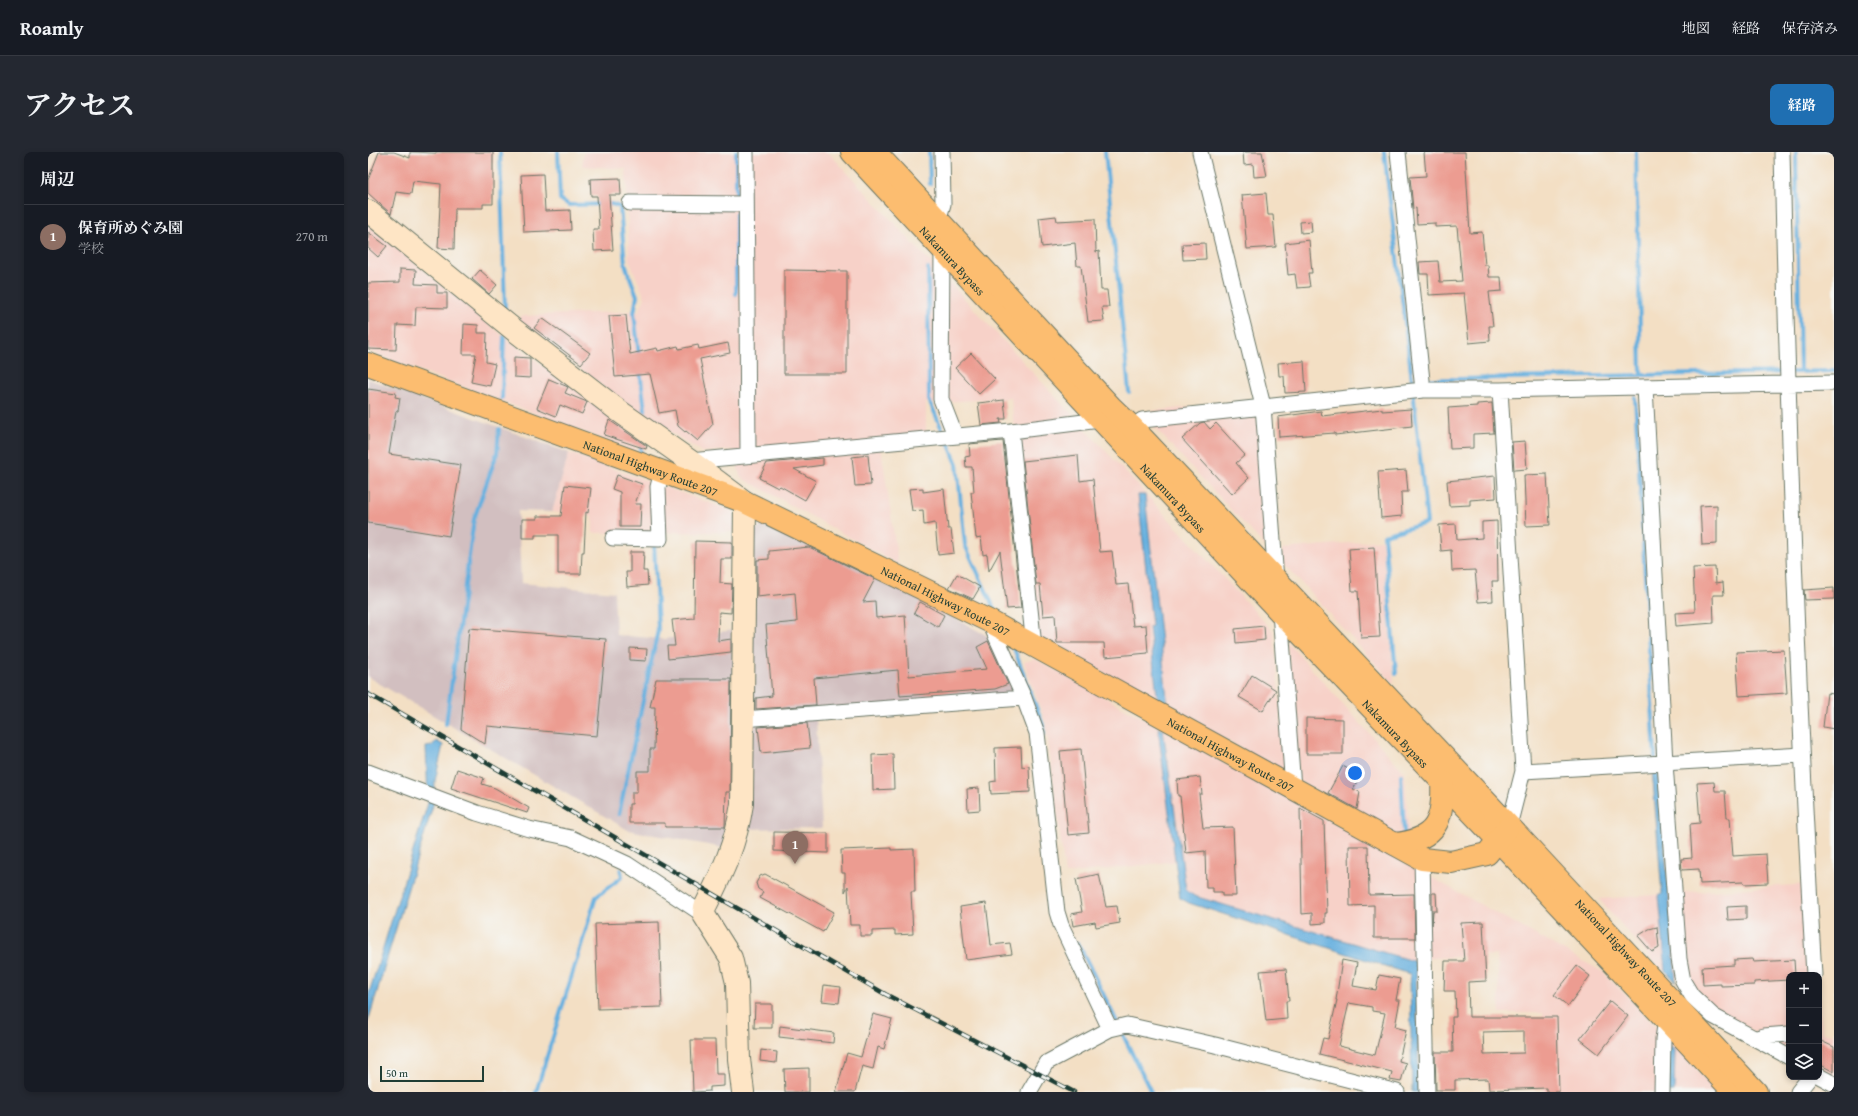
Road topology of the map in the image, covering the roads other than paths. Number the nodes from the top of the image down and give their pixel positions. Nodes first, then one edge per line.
1 (746, 152) edge
2 (852, 152) edge
3 (875, 152) edge
4 (942, 152) edge
5 (1200, 152) edge
6 (1398, 152) edge
7 (1782, 152) edge
8 (630, 203) dead end
9 (746, 204) junction
10 (368, 211) edge
11 (938, 221) junction
12 (942, 249) junction
13 (368, 364) edge
14 (1834, 383) edge
15 (1787, 384) junction
16 (1646, 387) junction
17 (1416, 390) junction
18 (1500, 390) junction
19 (1263, 406) junction
20 (1105, 413) junction
21 (1012, 430) junction
22 (1126, 434) junction
23 (948, 436) junction
24 (748, 454) junction
25 (690, 461) junction
26 (662, 472) junction
27 (745, 502) junction
28 (613, 538) dead end
29 (1276, 580) junction
30 (1280, 612) junction
31 (989, 621) junction
32 (1034, 646) junction
33 (1024, 698) junction
34 (743, 719) junction
35 (1802, 755) junction
36 (1665, 763) junction
37 (1523, 771) junction
38 (368, 772) edge
39 (1442, 781) junction
40 (1293, 788) junction
41 (1503, 833) junction
42 (1395, 844) junction
43 (1422, 859) junction
44 (704, 915) junction
45 (1814, 972) edge
46 (1666, 1019) junction
47 (1116, 1027) junction
48 (1786, 1034) edge
49 (1757, 1038) junction
50 (1786, 1055) edge
51 (1822, 1078) edge
52 (1808, 1080) edge
53 (1834, 1084) edge
54 (742, 1092) edge
55 (1029, 1092) edge
56 (1397, 1092) edge
57 (1427, 1092) edge
58 (1662, 1092) edge
59 (1734, 1092) edge
60 (1756, 1092) edge
61 (1798, 1092) edge

1 - 9 street
2 - 12 highway, Nakamura Bypass
3 - 11 highway, Nakamura Bypass
4 - 11 street
5 - 19 street
6 - 17 street
7 - 15 street
8 - 9 street
9 - 24 street
10 - 25 street
11 - 20 highway, Nakamura Bypass
12 - 20 highway, Nakamura Bypass
12 - 23 street
13 - 26 highway, National Highway Route 207
14 - 15 street
15 - 16 street
15 - 35 street
16 - 18 street
16 - 36 street
17 - 18 street
17 - 19 street
18 - 37 street
19 - 22 street
19 - 29 street
20 - 21 street
20 - 22 highway, Nakamura Bypass
21 - 23 street
21 - 32 street
22 - 29 highway, Nakamura Bypass
22 - 30 highway, Nakamura Bypass
23 - 24 street
24 - 25 street
25 - 27 street
26 - 27 highway, National Highway Route 207
26 - 28 street
27 - 31 highway, National Highway Route 207
27 - 34 street
29 - 41 highway, Nakamura Bypass
30 - 39 highway, Nakamura Bypass
30 - 40 street
31 - 32 highway, National Highway Route 207
31 - 33 street
32 - 40 highway, National Highway Route 207
33 - 34 street
33 - 47 street
34 - 44 street
35 - 36 street
35 - 45 street
36 - 37 street
36 - 49 street
37 - 41 street
38 - 44 street
39 - 41 highway, Nakamura Bypass
39 - 42 highway
40 - 42 highway, National Highway Route 207
41 - 43 highway, National Highway Route 207
41 - 46 highway, National Highway Route 207
41 - 60 highway, National Highway Route 207
42 - 43 highway, National Highway Route 207
43 - 57 street
44 - 54 street
46 - 58 street
46 - 59 highway, National Highway Route 207
47 - 55 street
47 - 56 street
48 - 49 street
49 - 50 street
51 - 53 street
52 - 61 street

